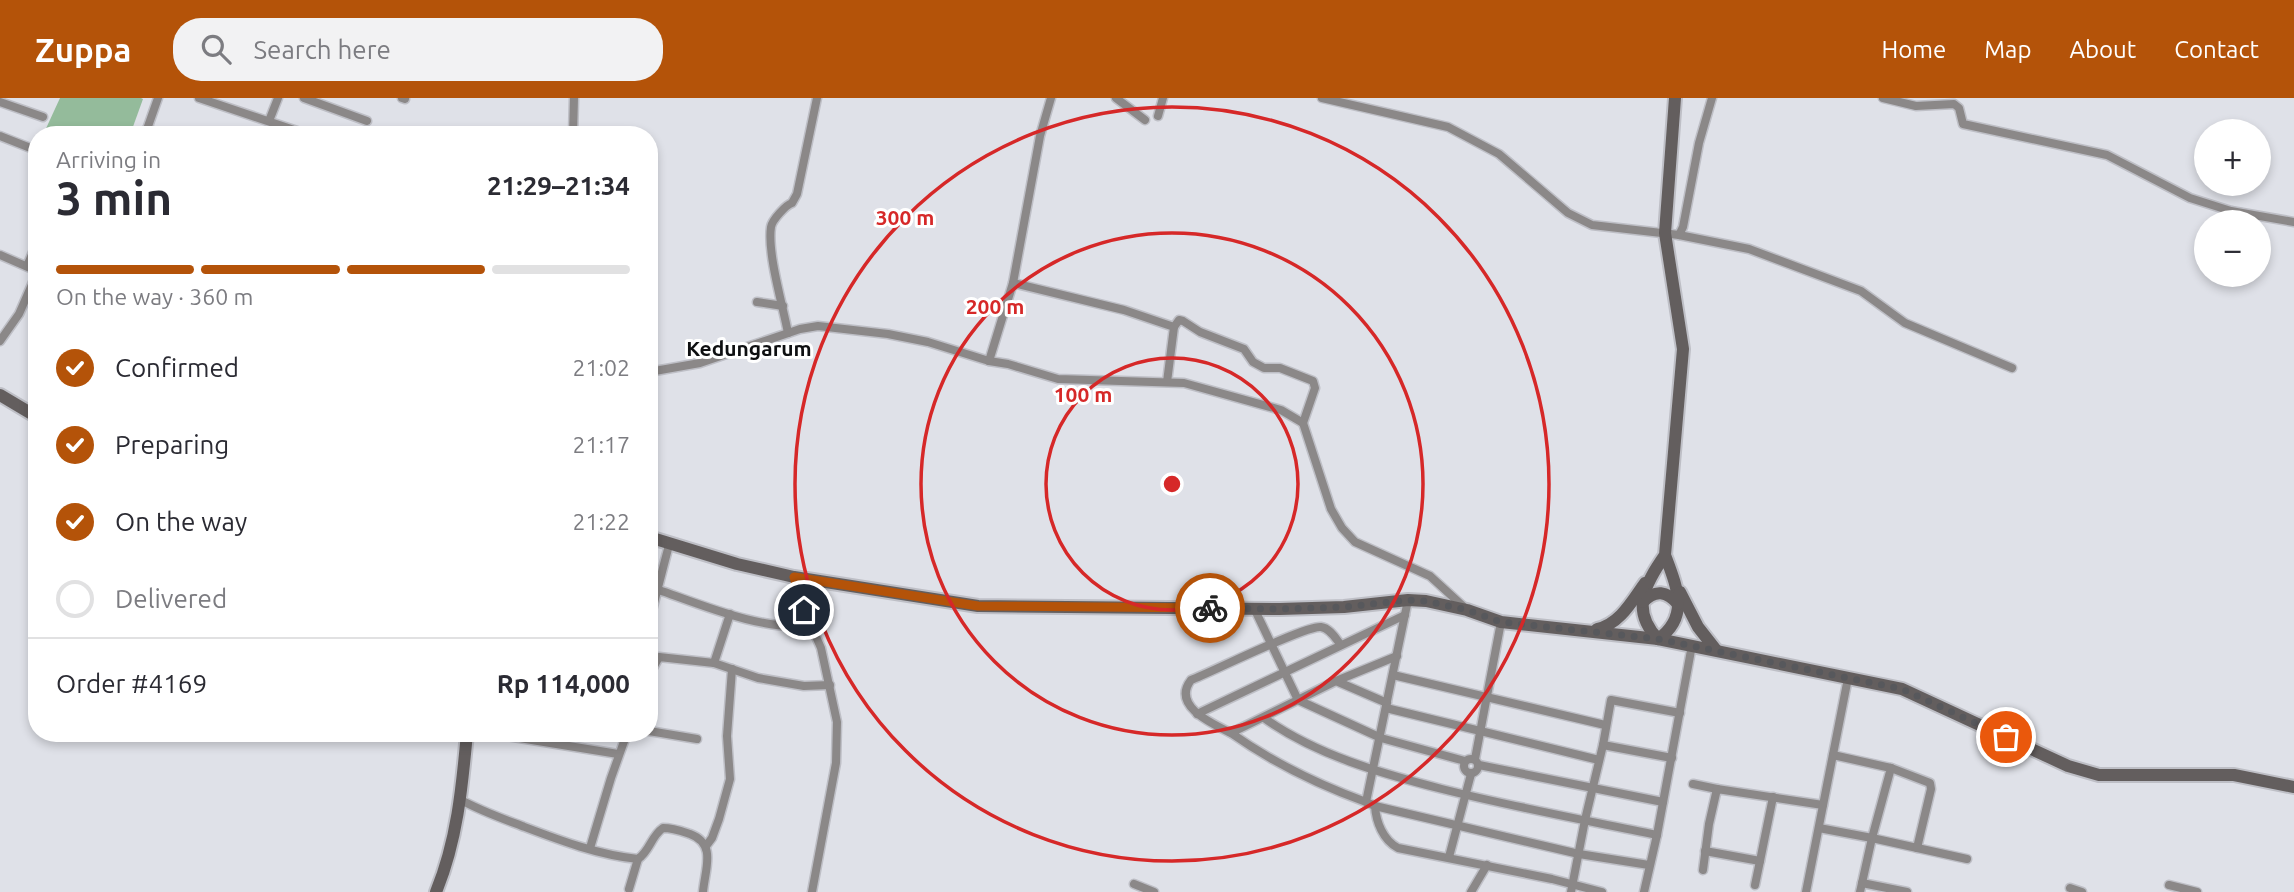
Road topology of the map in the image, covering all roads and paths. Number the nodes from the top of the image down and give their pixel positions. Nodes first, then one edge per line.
1 (158, 98) edge
2 (199, 98) edge
3 (278, 98) edge
4 (304, 98) edge
5 (574, 98) edge
6 (817, 98) edge
7 (1051, 98) edge
8 (1115, 98) edge
9 (1163, 98) edge
10 (1322, 98) edge
11 (1675, 98) edge
12 (1712, 98) edge
13 (1883, 98) edge
14 (0, 102) edge
15 (1158, 116) dead end
16 (43, 117) dead end
17 (1145, 120) dead end
18 (269, 121) junction
19 (368, 121) dead end
20 (148, 126) edge
21 (283, 126) edge
22 (573, 126) edge
23 (0, 136) edge
24 (28, 147) edge
25 (2294, 222) edge
26 (1665, 233) junction
27 (1679, 235) junction
28 (0, 255) edge
29 (27, 266) edge
30 (1013, 283) junction
31 (28, 293) edge
32 (757, 302) dead end
33 (783, 306) junction
34 (1174, 327) junction
35 (788, 333) junction
36 (0, 341) edge
37 (989, 361) junction
38 (2012, 368) dead end
39 (658, 370) edge
40 (1167, 382) junction
41 (0, 395) edge
42 (28, 412) edge
43 (1303, 423) junction
44 (658, 541) edge
45 (669, 545) junction
46 (1665, 555) junction
47 (1650, 576) junction
48 (794, 577) junction
49 (1674, 579) junction
50 (659, 590) junction
51 (658, 593) edge
52 (1408, 600) junction
53 (1643, 602) junction
54 (1678, 604) junction
55 (1254, 608) junction
56 (1467, 610) junction
57 (730, 614) junction
58 (1405, 615) junction
59 (1501, 622) junction
60 (811, 624) junction
61 (1590, 631) junction
62 (1658, 639) junction
63 (1271, 644) junction
64 (1341, 645) junction
65 (1692, 645) junction
66 (1716, 650) junction
67 (1397, 656) junction
68 (659, 657) edge
69 (714, 663) junction
70 (732, 669) junction
71 (1283, 672) junction
72 (1393, 675) junction
73 (1848, 678) junction
74 (1336, 681) junction
75 (830, 685) junction
76 (1485, 698) junction
77 (1298, 700) junction
78 (1387, 706) junction
79 (1680, 713) junction
80 (1197, 714) junction
81 (1264, 718) junction
82 (1605, 724) junction
83 (1479, 731) junction
84 (658, 732) edge
85 (1231, 733) junction
86 (1381, 738) junction
87 (697, 739) dead end
88 (466, 742) edge
89 (544, 742) edge
90 (623, 742) edge
91 (1603, 746) junction
92 (618, 754) junction
93 (1833, 755) junction
94 (1672, 758) junction
95 (1599, 760) junction
96 (1473, 762) junction
97 (1891, 768) junction
98 (1373, 772) junction
99 (1471, 774) junction
100 (1693, 784) dead end
101 (2294, 787) edge
102 (1594, 788) junction
103 (1717, 789) junction
104 (1465, 794) junction
105 (1773, 797) junction
106 (461, 800) junction
107 (1366, 802) junction
108 (1663, 802) junction
109 (1823, 805) junction
110 (1375, 806) junction
111 (1585, 820) junction
112 (1456, 825) junction
113 (1819, 828) junction
114 (1657, 835) junction
115 (1872, 838) junction
116 (705, 845) junction
117 (590, 848) junction
118 (1917, 848) junction
119 (1705, 851) junction
120 (1579, 854) junction
121 (1449, 857) junction
122 (638, 859) junction
123 (1967, 859) dead end
124 (1760, 861) junction
125 (1487, 865) junction
126 (1649, 865) junction
127 (1703, 870) dead end
128 (1134, 884) dead end
129 (1755, 885) dead end
130 (2169, 885) dead end
131 (1572, 888) edge
132 (1861, 888) edge
133 (2070, 888) dead end
134 (629, 889) dead end
135 (436, 892) edge
136 (703, 892) edge
137 (812, 892) edge
138 (1154, 892) edge
139 (1471, 892) edge
140 (1602, 892) edge
141 (1644, 892) edge
142 (1806, 892) edge
143 (1905, 892) edge
144 (2082, 892) edge
145 (2197, 892) edge

1 - 20 street
2 - 18 street
3 - 18 street
4 - 19 street
5 - 22 street
6 - 33 street
7 - 30 street
8 - 17 street
9 - 15 street
10 - 26 street
11 - 26 main road
12 - 27 street
13 - 25 street
14 - 16 street
18 - 21 street
23 - 24 street
26 - 27 street
26 - 46 main road
27 - 38 street
28 - 29 street
30 - 34 street
30 - 37 street
31 - 36 street
32 - 33 street
33 - 35 street
34 - 40 street
34 - 43 street
35 - 37 street
35 - 39 street
37 - 40 street
40 - 43 street
41 - 42 main road
43 - 56 street
44 - 45 main road
45 - 48 main road
45 - 50 street
46 - 47 main road
46 - 49 main road
47 - 53 main road
47 - 61 main road
48 - 55 main road
48 - 60 street
49 - 54 main road
49 - 66 main road
50 - 51 street
50 - 57 street
52 - 55 main road
52 - 56 main road
52 - 58 street
53 - 54 main road
53 - 62 main road
54 - 62 main road
55 - 63 street
56 - 59 main road
57 - 60 street
57 - 69 street
58 - 64 street
58 - 67 street
59 - 61 main road
59 - 76 street
60 - 75 street
61 - 62 main road
62 - 65 main road
63 - 64 street
63 - 71 street
63 - 80 street
64 - 71 street
65 - 66 main road
65 - 79 street
66 - 73 main road
67 - 72 street
67 - 74 street
68 - 69 street
69 - 70 street
70 - 75 street
70 - 116 street
71 - 77 street
71 - 80 street
72 - 76 street
72 - 78 street
73 - 93 street
73 - 101 main road
74 - 77 street
74 - 78 street
75 - 137 street
76 - 82 street
76 - 83 street
77 - 81 street
77 - 86 street
78 - 83 street
78 - 86 street
79 - 82 street
79 - 94 street
80 - 85 street
81 - 85 street
81 - 98 street
82 - 91 street
83 - 95 street
83 - 96 street
84 - 87 street
85 - 107 street
86 - 96 street
86 - 98 street
88 - 106 main road
89 - 92 street
90 - 92 street
91 - 94 street
91 - 95 street
92 - 117 street
93 - 97 street
93 - 109 street
94 - 108 street
95 - 102 street
96 - 99 street
96 - 99 street
96 - 102 street
97 - 115 street
97 - 118 street
98 - 104 street
98 - 107 street
99 - 104 street
100 - 103 street
102 - 108 street
102 - 111 street
103 - 105 street
103 - 119 street
104 - 111 street
104 - 112 street
105 - 109 street
105 - 124 street
106 - 117 street
106 - 135 main road
107 - 110 street
108 - 114 street
109 - 113 street
110 - 112 street
110 - 121 street
111 - 114 street
111 - 120 street
112 - 120 street
112 - 121 street
113 - 115 street
113 - 142 street
114 - 126 street
115 - 118 street
115 - 132 street
116 - 122 street
116 - 136 street
117 - 122 street
118 - 123 street
119 - 124 street
119 - 127 street
120 - 126 street
120 - 131 street
121 - 125 street
122 - 134 street
124 - 129 street
125 - 131 street
125 - 139 street
126 - 141 street
128 - 138 street
130 - 145 street
131 - 140 street
132 - 143 street
133 - 144 street

